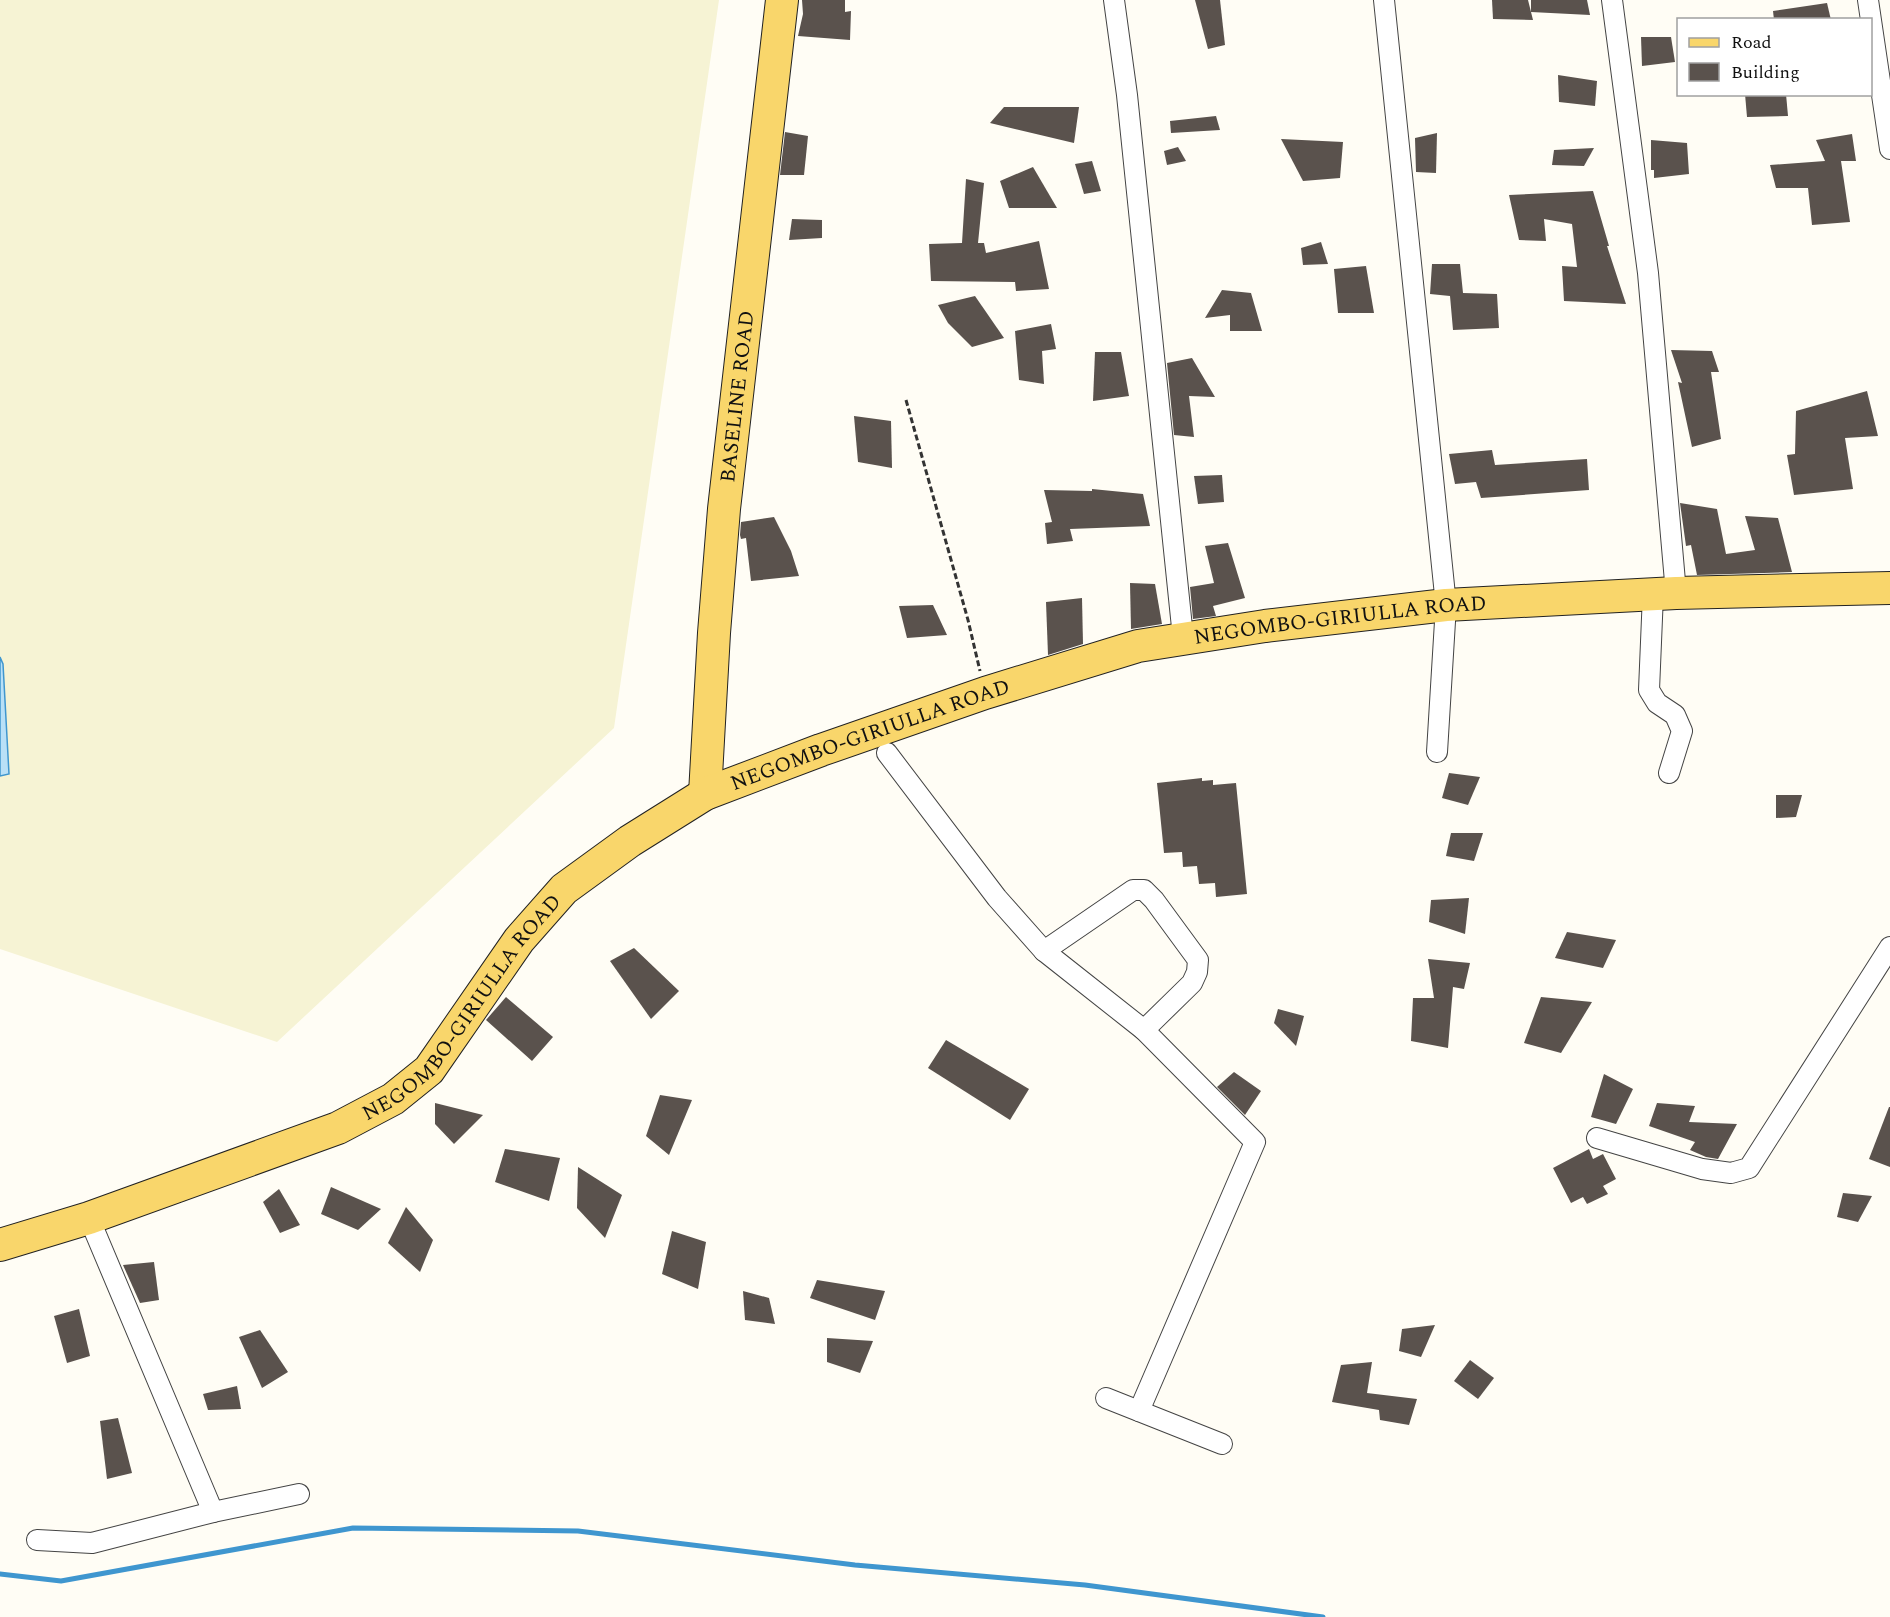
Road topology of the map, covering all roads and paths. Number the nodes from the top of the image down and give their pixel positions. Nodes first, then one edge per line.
1 (782, 0) edge
2 (1114, 0) edge
3 (1384, 0) edge
4 (1612, 0) edge
5 (1868, 0) edge
6 (1871, 18) edge
7 (1872, 27) edge
8 (1890, 149) edge
9 (906, 400) dead end
10 (1890, 588) edge
11 (1665, 594) junction
12 (1446, 605) junction
13 (1183, 637) junction
14 (985, 693) junction
15 (1437, 752) dead end
16 (887, 753) dead end
17 (1668, 773) dead end
18 (705, 794) junction
19 (1890, 947) edge
20 (1044, 951) junction
21 (1144, 1030) junction
22 (1596, 1138) dead end
23 (89, 1218) junction
24 (0, 1245) edge
25 (1106, 1398) dead end
26 (1138, 1411) junction
27 (1222, 1444) dead end
28 (299, 1494) dead end
29 (213, 1512) junction
30 (37, 1540) dead end

1 - 18 main road, BASELINE ROAD
2 - 13 street
3 - 12 street
4 - 11 street
5 - 6 street
7 - 8 street
9 - 14 path
10 - 11 main road, NEGOMBO-GIRIULLA ROAD
11 - 12 main road, NEGOMBO-GIRIULLA ROAD
11 - 17 street
12 - 13 main road, NEGOMBO-GIRIULLA ROAD
12 - 15 street
13 - 14 main road, NEGOMBO-GIRIULLA ROAD
14 - 18 main road, NEGOMBO-GIRIULLA ROAD
16 - 20 street
18 - 23 main road, NEGOMBO-GIRIULLA ROAD
19 - 22 street
20 - 21 street
20 - 21 street
21 - 26 street
23 - 24 main road, NEGOMBO-GIRIULLA ROAD
23 - 29 street
25 - 26 street
26 - 27 street
28 - 29 street
29 - 30 street

